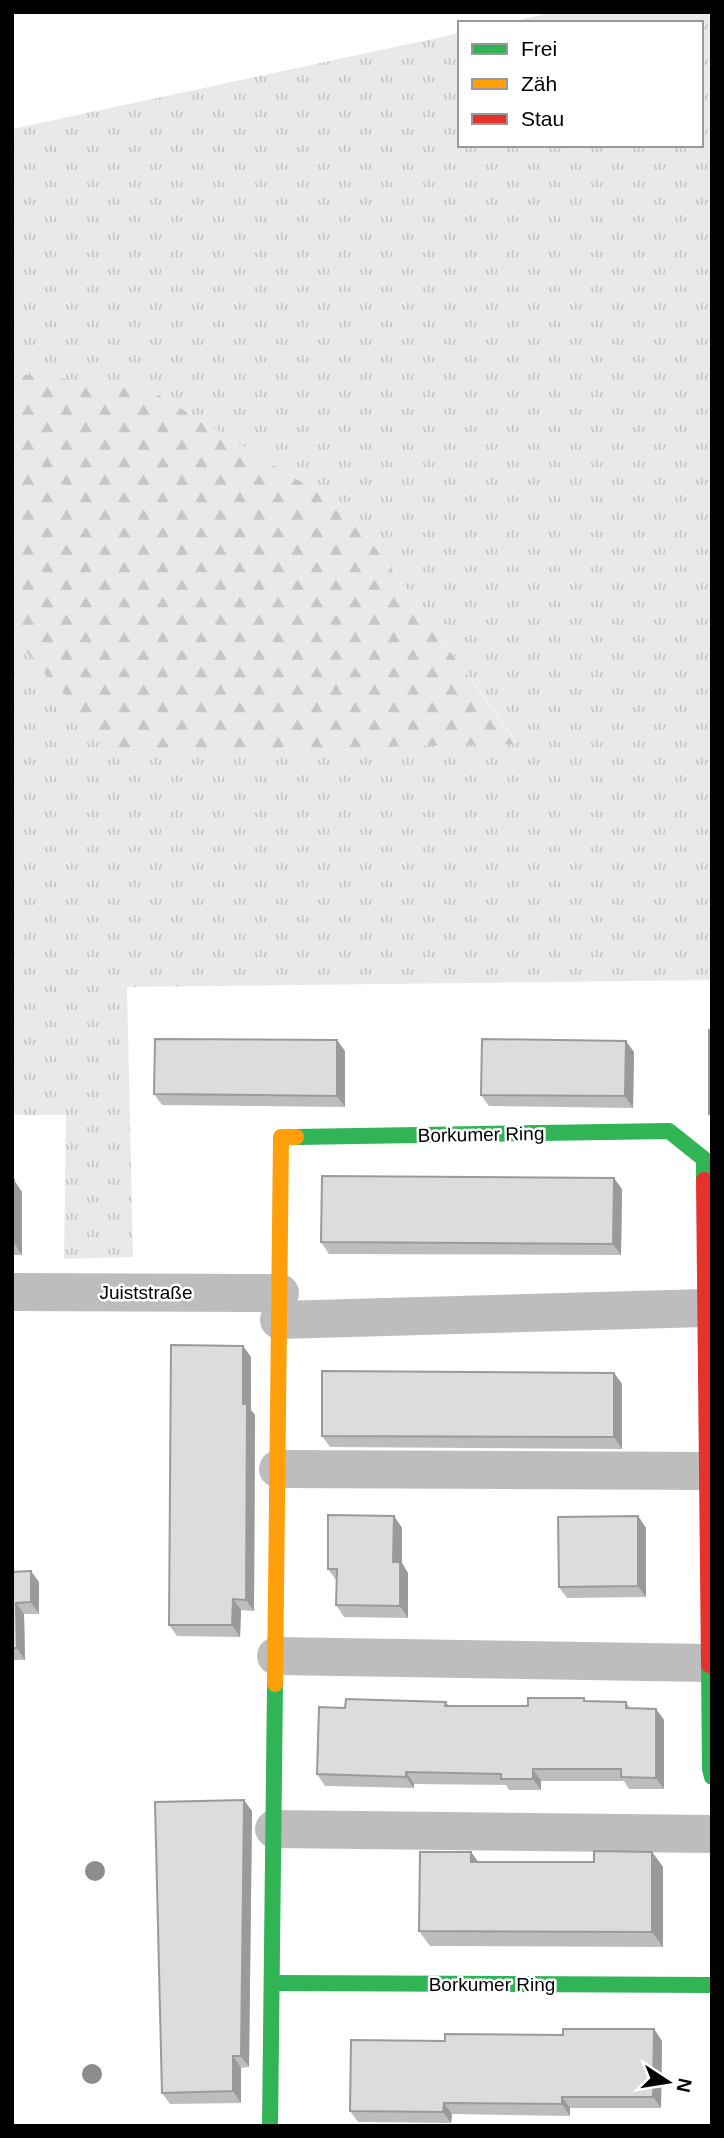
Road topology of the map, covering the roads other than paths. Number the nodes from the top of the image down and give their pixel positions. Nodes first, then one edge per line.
1 (12, 1292) edge
2 (279, 1306) junction
3 (706, 1308) junction
4 (278, 1469) junction
5 (706, 1471) junction
6 (276, 1656) junction
7 (709, 1663) junction
8 (712, 1777) edge
9 (274, 1829) junction
10 (712, 1834) edge
11 (272, 1983) junction
12 (712, 1985) edge
13 (270, 2126) edge

1 - 2 street, Juiststraße
2 - 3 street
2 - 3 street, Borkumer Ring
2 - 4 street, Borkumer Ring
3 - 5 street, Borkumer Ring
4 - 5 street
4 - 6 street, Borkumer Ring
5 - 7 street, Borkumer Ring
6 - 7 street
6 - 9 street, Borkumer Ring
7 - 8 street, Borkumer Ring
9 - 10 street
9 - 11 street, Borkumer Ring
11 - 12 street, Borkumer Ring
11 - 13 street, Borkumer Ring

